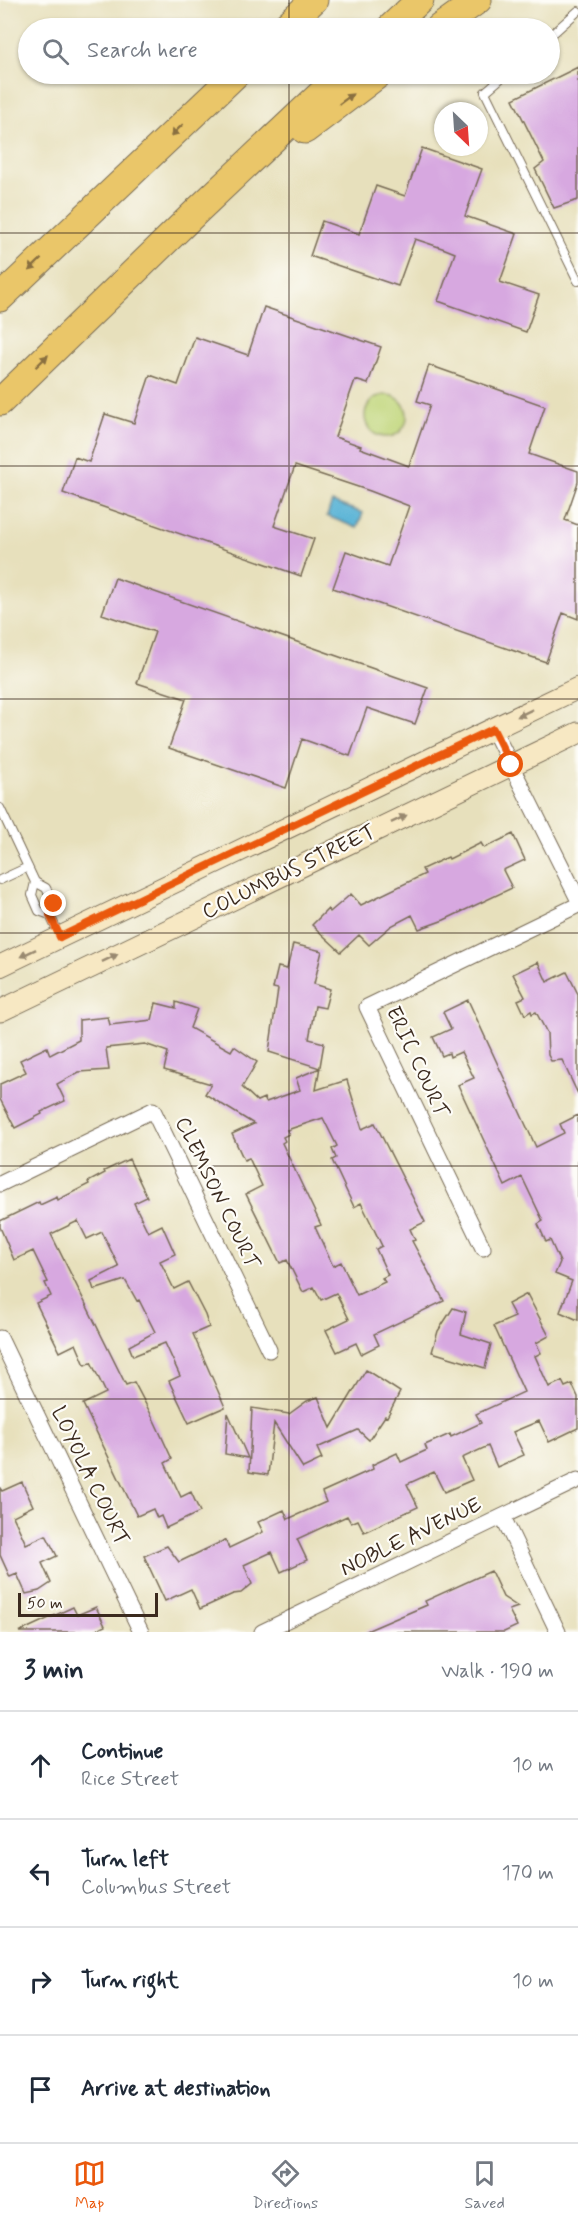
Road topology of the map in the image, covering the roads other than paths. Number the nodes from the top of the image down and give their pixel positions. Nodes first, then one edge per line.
1 (300, 0) edge
2 (314, 0) edge
3 (420, 0) edge
4 (478, 0) edge
5 (578, 11) edge
6 (285, 18) edge
7 (295, 18) edge
8 (401, 18) edge
9 (453, 18) edge
10 (560, 27) edge
11 (226, 84) edge
12 (331, 84) edge
13 (366, 84) edge
14 (494, 84) edge
15 (198, 210) junction
16 (578, 281) edge
17 (0, 298) edge
18 (0, 402) edge
19 (578, 688) edge
20 (493, 729) junction
21 (578, 732) edge
22 (511, 765) junction
23 (0, 808) edge
24 (28, 867) junction
25 (0, 880) edge
26 (35, 882) junction
27 (578, 899) edge
28 (578, 905) edge
29 (50, 915) junction
30 (60, 937) junction
31 (0, 966) edge
32 (0, 1011) edge
33 (0, 1184) edge
34 (483, 1248) dead end
35 (0, 1338) edge
36 (269, 1350) dead end
37 (578, 1480) edge
38 (503, 1516) junction
39 (141, 1632) edge
40 (262, 1632) edge
41 (558, 1632) edge

1 - 6 highway
2 - 7 highway
3 - 8 highway
4 - 9 highway
5 - 10 lane
11 -> 17 highway
12 - 15 highway
15 -> 13 highway
14 - 16 lane
18 -> 15 highway
19 -> 20 main road, COLUMBUS STREET
20 - 22 street
20 - 30 main road, COLUMBUS STREET
21 - 22 main road, COLUMBUS STREET
22 - 27 street
32 -> 22 main road, COLUMBUS STREET
23 - 24 lane
24 - 25 lane
24 - 26 lane
26 - 29 lane
26 - 29 lane
28 - 34 street, ERIC COURT
29 - 30 lane
30 -> 31 main road, COLUMBUS STREET
33 - 36 street, CLEMSON COURT
35 - 39 street, LOYOLA COURT
37 - 38 street, NOBLE AVENUE
38 - 40 street, NOBLE AVENUE
38 - 41 street

